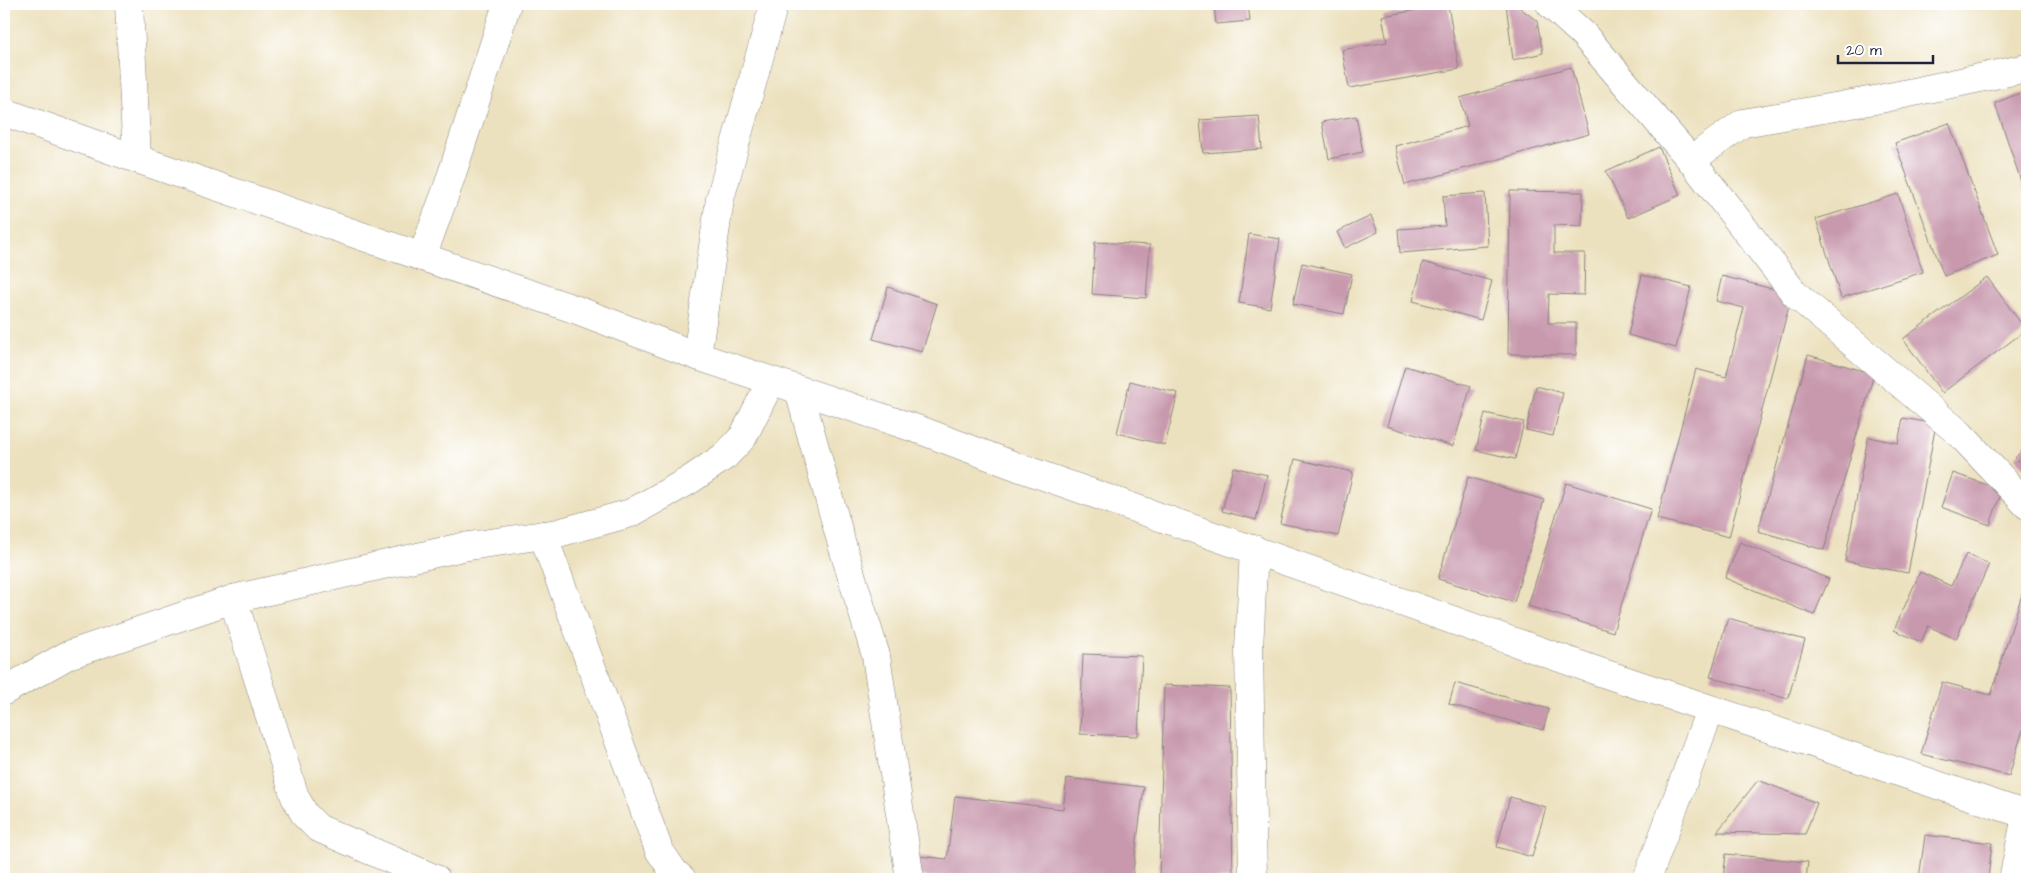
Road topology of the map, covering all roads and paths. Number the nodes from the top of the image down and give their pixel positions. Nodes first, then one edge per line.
1 (129, 4) edge
2 (507, 4) edge
3 (774, 4) edge
4 (1550, 4) edge
5 (2027, 68) edge
6 (4, 112) edge
7 (137, 159) junction
8 (1691, 160) junction
9 (422, 257) junction
10 (697, 356) junction
11 (771, 381) junction
12 (799, 391) junction
13 (2027, 505) edge
14 (543, 535) junction
15 (1254, 549) junction
16 (233, 599) junction
17 (4, 691) edge
18 (1710, 710) junction
19 (2027, 814) edge
20 (436, 879) edge
21 (682, 879) edge
22 (910, 879) edge
23 (1252, 879) edge
24 (1647, 879) edge
25 (2013, 879) edge

1 - 7 street
2 - 9 street
3 - 10 street
4 - 8 street
5 - 8 street
6 - 7 street
7 - 9 street
8 - 13 street
9 - 10 street
10 - 11 street
11 - 12 street
11 - 14 street
12 - 15 street
12 - 22 street
14 - 16 street
14 - 21 street
15 - 18 street
15 - 23 street
16 - 17 street
16 - 20 street
18 - 19 street
18 - 24 street
19 - 25 street

